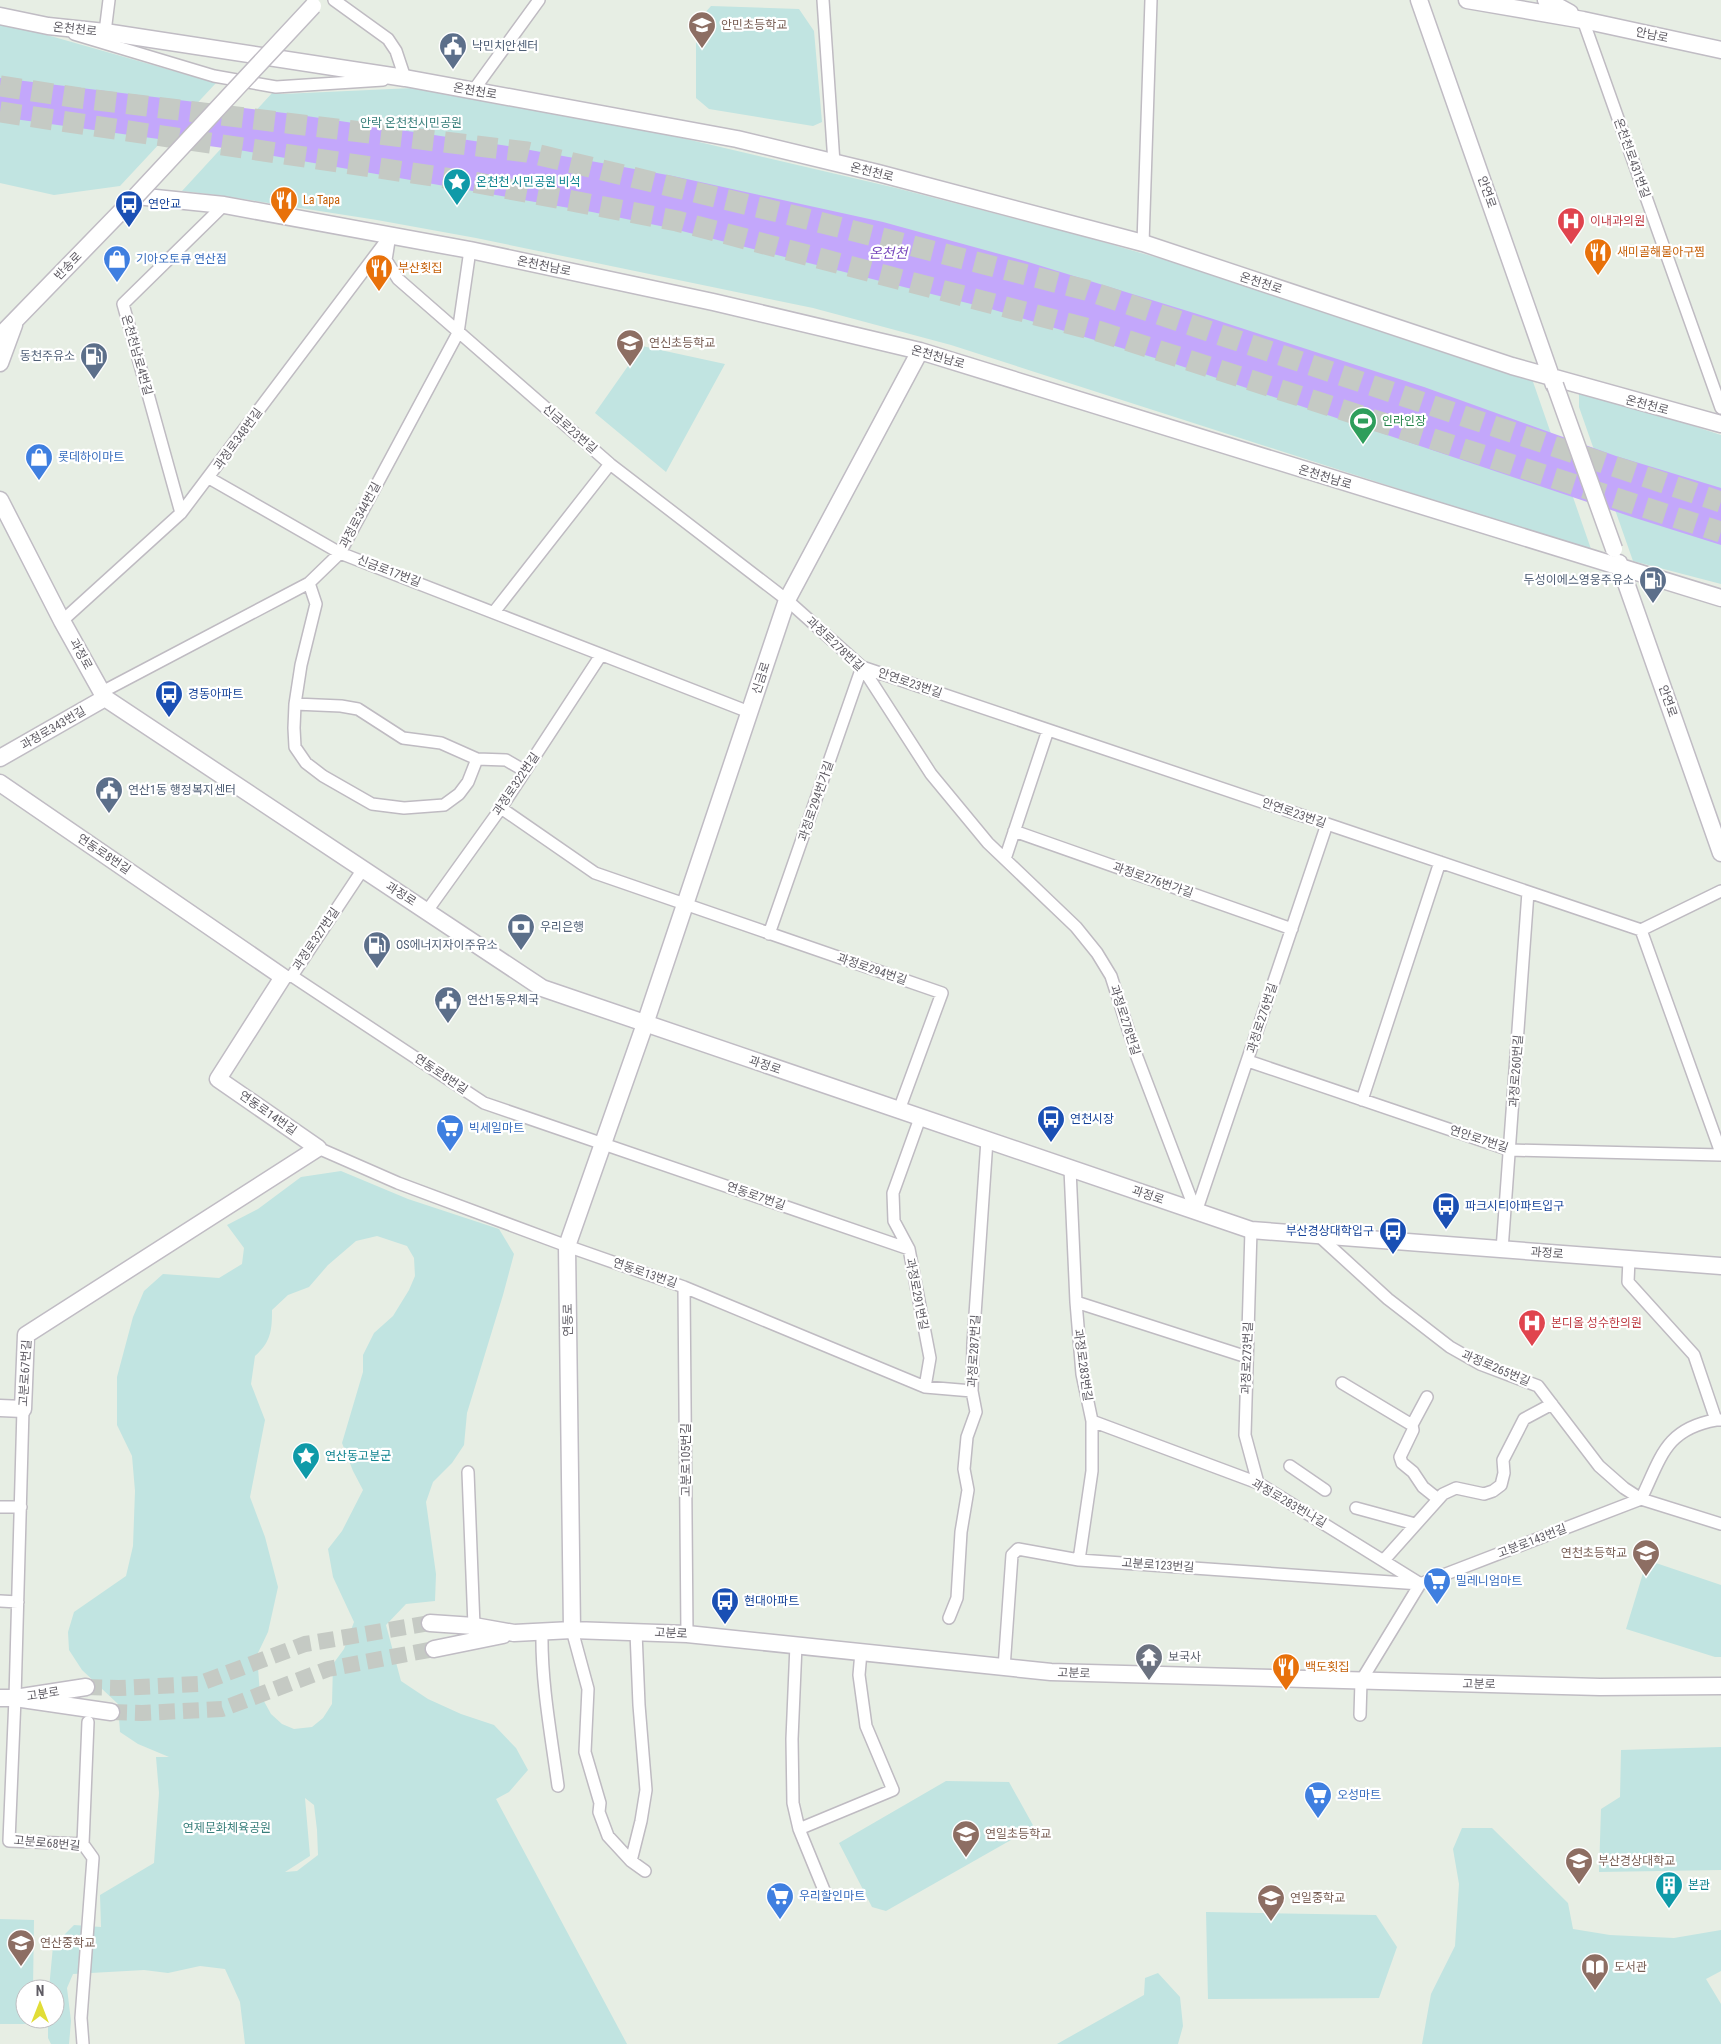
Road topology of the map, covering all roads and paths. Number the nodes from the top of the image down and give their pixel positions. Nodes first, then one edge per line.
1 (109, 0) edge
2 (334, 0) edge
3 (539, 0) edge
4 (823, 0) edge
5 (1150, 0) edge
6 (1419, 0) edge
7 (1467, 0) edge
8 (1546, 0) edge
9 (316, 3) edge
10 (0, 16) edge
11 (1583, 20) junction
12 (48, 26) junction
13 (106, 32) junction
14 (1721, 50) edge
15 (405, 78) junction
16 (473, 91) junction
17 (834, 163) junction
18 (136, 196) junction
19 (224, 204) junction
20 (390, 235) junction
21 (1143, 243) junction
22 (470, 250) junction
23 (18, 317) junction
24 (0, 324) edge
25 (458, 333) junction
26 (0, 336) edge
27 (920, 351) junction
28 (0, 363) edge
29 (1553, 382) junction
30 (1721, 408) edge
31 (1721, 424) edge
32 (610, 464) junction
33 (209, 478) junction
34 (0, 500) edge
35 (181, 513) junction
36 (340, 552) junction
37 (1621, 569) junction
38 (309, 584) junction
39 (1721, 598) edge
40 (787, 600) junction
41 (494, 612) junction
42 (62, 620) junction
43 (601, 655) junction
44 (862, 667) junction
45 (104, 694) junction
46 (295, 704) junction
47 (749, 712) junction
48 (1048, 730) junction
49 (0, 758) edge
50 (477, 759) junction
51 (525, 771) junction
52 (0, 783) edge
53 (501, 808) junction
54 (1715, 820) edge
55 (1327, 824) junction
56 (1014, 831) junction
57 (1721, 854) edge
58 (1004, 859) junction
59 (1440, 862) junction
60 (363, 869) junction
61 (1721, 891) edge
62 (1528, 892) junction
63 (685, 906) junction
64 (427, 911) junction
65 (1292, 930) junction
66 (1641, 930) junction
67 (769, 934) junction
68 (288, 976) junction
69 (645, 1024) junction
70 (1248, 1061) junction
71 (218, 1079) joint
72 (1362, 1100) junction
73 (899, 1110) junction
74 (920, 1118) junction
75 (987, 1140) junction
76 (604, 1144) junction
77 (318, 1148) junction
78 (1510, 1150) junction
79 (1721, 1154) edge
80 (1070, 1169) junction
81 (1196, 1212) junction
82 (1251, 1230) junction
83 (1319, 1236) junction
84 (567, 1246) junction
85 (909, 1249) junction
86 (1502, 1250) junction
87 (1629, 1259) junction
88 (1721, 1266) edge
89 (684, 1287) junction
90 (1076, 1302) junction
91 (1247, 1357) junction
92 (1342, 1383) dead end
93 (925, 1387) junction
94 (972, 1391) junction
95 (1427, 1397) dead end
96 (1552, 1404) junction
97 (0, 1408) edge
98 (23, 1409) junction
99 (1718, 1420) edge
100 (1092, 1421) junction
101 (1412, 1424) junction
102 (1290, 1466) dead end
103 (468, 1472) dead end
104 (1258, 1483) junction
105 (1325, 1490) dead end
106 (1438, 1499) junction
107 (1642, 1499) junction
108 (0, 1507) edge
109 (21, 1507) junction
110 (1356, 1508) dead end
111 (1415, 1524) junction
112 (1721, 1524) edge
113 (1079, 1560) junction
114 (1384, 1560) junction
115 (1420, 1584) junction
116 (0, 1601) edge
117 (18, 1602) junction
118 (949, 1618) dead end
119 (430, 1623) tunnel mouth
120 (474, 1626) junction
121 (542, 1630) junction
122 (572, 1630) junction
123 (636, 1632) junction
124 (514, 1633) junction
125 (687, 1634) junction
126 (796, 1645) junction
127 (434, 1650) tunnel mouth
128 (861, 1652) junction
129 (1004, 1668) junction
130 (1361, 1681) junction
131 (1721, 1686) edge
132 (86, 1687) tunnel mouth
133 (8, 1698) edge
134 (111, 1712) tunnel mouth
135 (1360, 1715) dead end
136 (88, 1722) dead end
137 (558, 1786) dead end
138 (5, 1791) edge
139 (799, 1829) junction
140 (83, 1844) junction
141 (631, 1861) junction
142 (645, 1871) dead end
143 (826, 1895) dead end
144 (83, 2044) edge

1 - 13 street
2 - 15 street
3 - 16 street
4 - 17 street
5 - 21 street
6 - 29 street, 안연로
7 - 11 street, 안남로
8 - 11 street, 안남로
9 - 18 street, 반송로, bridge
10 - 12 street, 온천천로
11 - 14 street, 안남로
11 - 30 street, 온천천로431번길
12 - 13 street, 온천천로
12 - 15 street
13 - 15 street, 온천천로
15 - 16 street, 온천천로
16 - 17 street, 온천천로
17 - 21 street, 온천천로
18 - 19 street, 온천천남로
18 - 23 street, 반송로
19 - 20 street, 온천천남로
19 - 35 street, 온천천남로4번길
20 - 22 street, 온천천남로
20 - 25 street, 신금로23번길
20 - 33 street, 과정로348번길
21 - 29 street, 온천천로
22 - 25 street, 과정로344번길
22 - 27 street, 온천천남로
23 - 24 street
23 - 26 street, 반송로
23 - 28 street
25 - 32 street, 신금로23번길
25 - 36 street, 과정로344번길
27 - 37 street, 온천천남로
27 - 40 street, 신금로
29 - 31 street, 온천천로
29 - 37 street, 안연로, bridge
32 - 40 street, 신금로23번길
32 - 41 street
33 - 35 street, 과정로348번길
33 - 36 street, 신금로17번길
34 - 42 street, 과정로
35 - 42 street, 과정로348번길
36 - 38 street, 과정로344번길
36 - 41 street, 신금로17번길
37 - 39 street, 온천천남로
37 - 54 street, 안연로
38 - 45 street, 과정로344번길
38 - 46 street
40 - 44 street, 과정로278번길
40 - 47 street, 신금로
41 - 43 street, 신금로17번길
42 - 45 street, 과정로
43 - 47 street, 신금로17번길
43 - 51 street, 과정로322번길
44 - 48 street, 안연로23번길
44 - 58 street, 과정로278번길
44 - 67 street, 과정로294번가길
45 - 49 street, 과정로343번길
45 - 60 street, 과정로
46 - 50 street
46 - 50 street
47 - 63 street, 신금로
48 - 55 street, 안연로23번길
48 - 56 street
50 - 51 street
51 - 53 street, 과정로322번길
52 - 68 street, 연동로8번길
53 - 63 street, 과정로294번길
53 - 64 street, 과정로322번길
54 - 57 street, 안연로
55 - 59 street, 안연로23번길
55 - 65 street, 과정로276번길
56 - 58 street
56 - 65 street, 과정로276번가길
58 - 81 street, 과정로278번길
59 - 62 street, 안연로23번길
59 - 72 street
60 - 64 street, 과정로
60 - 68 street, 과정로327번길
61 - 66 street
62 - 66 street, 안연로23번길
62 - 78 street, 과정로260번길
63 - 67 street, 과정로294번길
63 - 69 street, 신금로
64 - 69 street, 과정로
65 - 70 street, 과정로276번길
66 - 79 street
67 - 73 street, 과정로294번길
68 - 71 street, 과정로327번길
68 - 76 street, 연동로8번길
69 - 73 street, 과정로
69 - 76 street, 연동로
70 - 72 street, 연안로7번길
70 - 81 street, 과정로276번길
71 - 77 street, 연동로14번길
72 - 78 street, 연안로7번길
73 - 74 street, 과정로
74 - 75 street, 과정로
74 - 85 street, 과정로291번길
75 - 80 street, 과정로
75 - 94 street, 과정로287번길
76 - 84 street, 연동로
76 - 85 street, 연동로7번길
77 - 84 street, 연동로13번길
77 - 98 street, 고분로67번길
78 - 79 street, 연안로7번길
78 - 86 street, 과정로260번길
80 - 81 street, 과정로
80 - 90 street, 과정로283번길
81 - 82 street, 과정로
82 - 83 street, 과정로
82 - 91 street, 과정로273번길
83 - 86 street, 과정로
83 - 96 street, 과정로265번길
84 - 89 street, 연동로13번길
84 - 122 street, 연동로
85 - 93 street, 과정로291번길
86 - 87 street, 과정로
87 - 88 street, 과정로
87 - 99 street
89 - 93 street, 연동로13번길
89 - 125 street, 고분로105번길
90 - 91 street
90 - 100 street, 과정로283번길
91 - 104 street, 과정로273번길
92 - 101 street
93 - 94 street, 연동로13번길
94 - 118 street, 과정로287번길
95 - 101 street
96 - 106 street
96 - 107 street, 과정로265번길
97 - 98 street
98 - 109 street, 고분로67번길
99 - 107 street
100 - 104 street, 과정로283번나길
100 - 113 street, 과정로283번길
101 - 106 street
102 - 105 street
103 - 120 street
104 - 114 street, 과정로283번나길
106 - 111 street
107 - 112 street, 과정로265번길
107 - 115 street, 고분로143번길
108 - 109 street
109 - 117 street, 고분로67번길
110 - 111 street
111 - 114 street
113 - 115 street, 고분로123번길
113 - 129 street, 고분로123번길
114 - 115 street, 과정로283번나길
115 - 130 street
116 - 117 street
117 - 133 street, 고분로67번길
119 - 120 street, 고분로
120 - 124 street, 고분로
121 - 122 street, 고분로
121 - 124 street, 고분로
121 - 137 street
122 - 123 street, 고분로
122 - 141 street
123 - 125 street, 고분로
123 - 141 street
124 - 127 street
125 - 126 street, 고분로
126 - 128 street, 고분로
126 - 139 street
128 - 129 street, 고분로
128 - 139 street
129 - 130 street, 고분로
130 - 131 street, 고분로
130 - 135 street
132 - 133 street, 고분로
133 - 134 street
133 - 138 street, 고분로68번길
136 - 140 street
138 - 140 street, 고분로68번길
139 - 143 street
140 - 144 street, 고분로68번길
141 - 142 street

